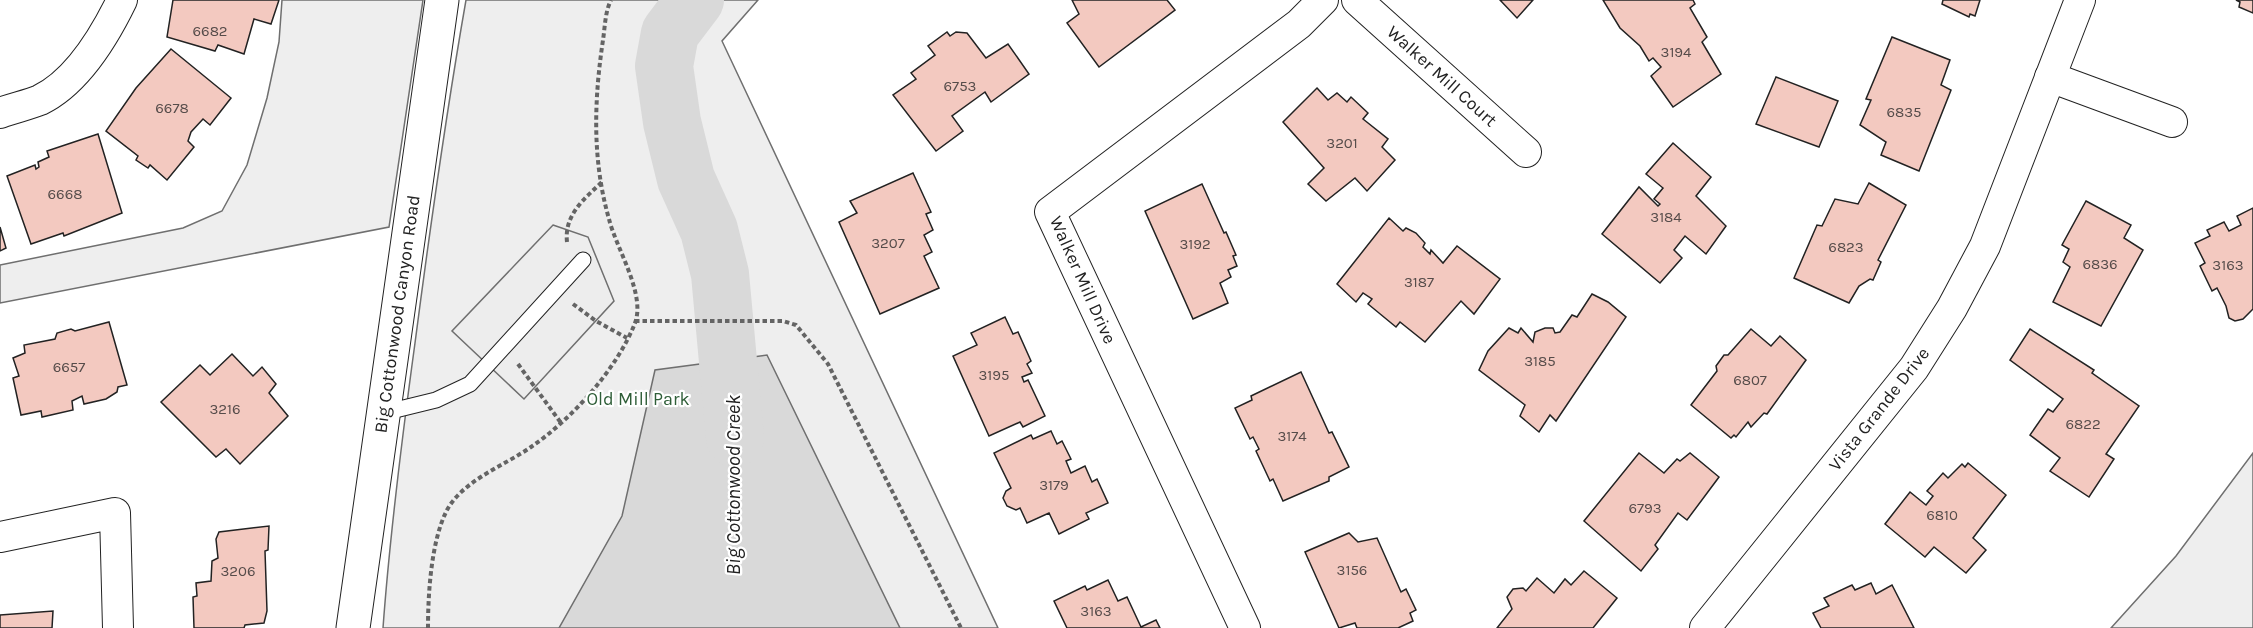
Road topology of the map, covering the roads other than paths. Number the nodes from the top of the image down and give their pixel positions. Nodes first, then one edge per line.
1 (122, 0) edge
2 (442, 0) edge
3 (1323, 0) edge
4 (1357, 0) edge
5 (2080, 0) edge
6 (2050, 77) junction
7 (0, 113) edge
8 (2172, 122) dead end
9 (1526, 152) dead end
10 (583, 260) dead end
11 (383, 413) junction
12 (0, 537) edge
13 (118, 628) edge
14 (352, 628) edge
15 (1245, 628) edge
16 (1705, 628) edge

1 - 7 street
2 - 11 street, Big Cottonwood Canyon Road
3 - 15 street, Walker Mill Drive
4 - 9 street, Walker Mill Court
5 - 6 street, Vista Grande Drive
6 - 8 street
6 - 16 street, Vista Grande Drive
10 - 11 lane
11 - 14 street, Big Cottonwood Canyon Road
12 - 13 street

